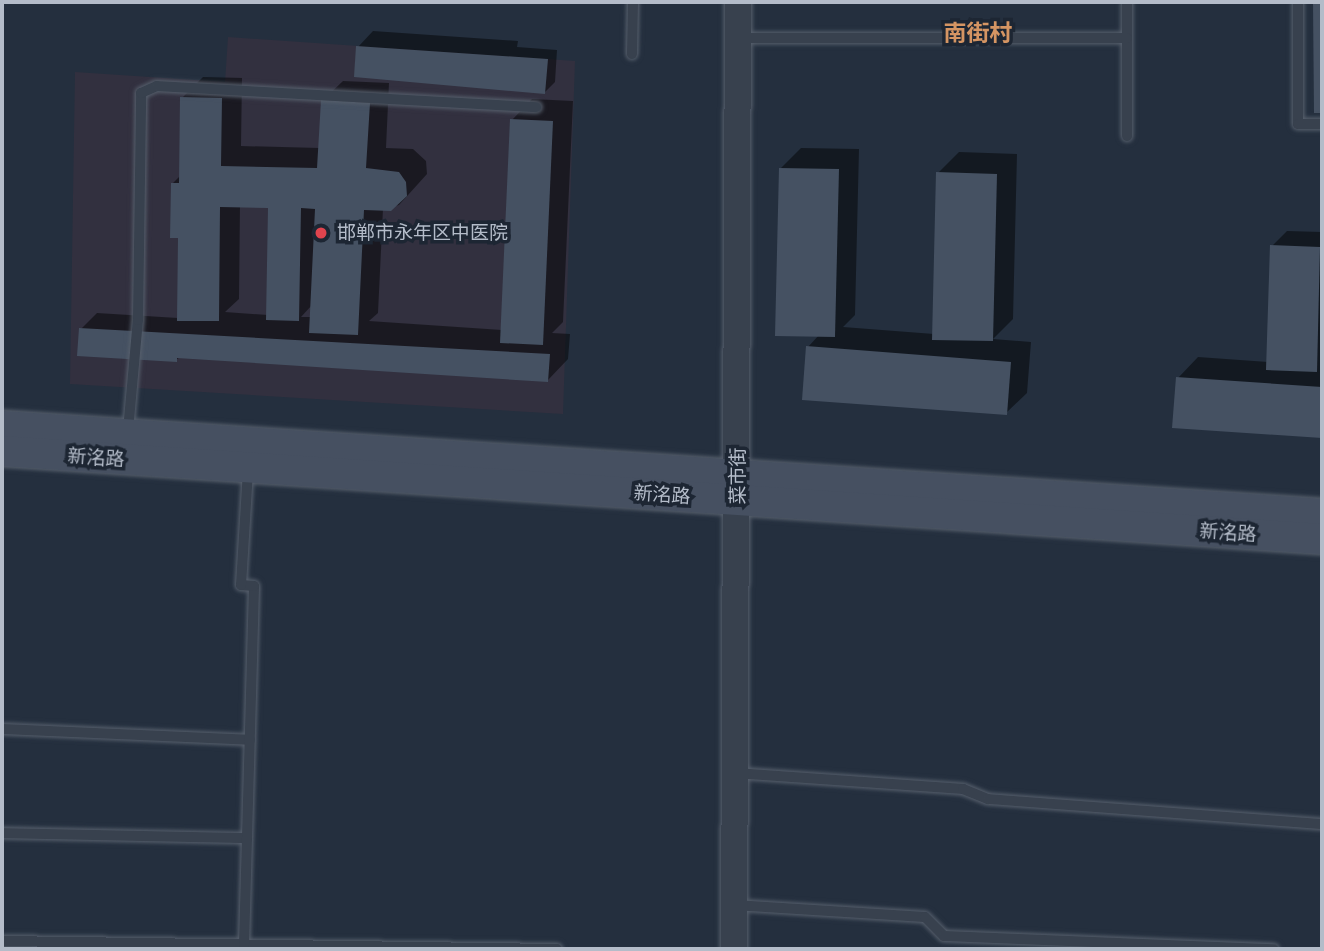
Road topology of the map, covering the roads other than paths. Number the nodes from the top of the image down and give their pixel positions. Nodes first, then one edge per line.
1 (633, 2) edge
2 (738, 2) edge
3 (1127, 2) edge
4 (1298, 2) edge
5 (738, 38) junction
6 (1127, 38) junction
7 (632, 54) dead end
8 (536, 107) dead end
9 (1322, 124) edge
10 (1127, 136) dead end
11 (2, 426) edge
12 (128, 435) junction
13 (2, 451) edge
14 (248, 468) junction
15 (738, 488) junction
16 (1322, 513) edge
17 (1322, 539) edge
18 (2, 729) edge
19 (250, 740) junction
20 (736, 773) junction
21 (1322, 824) edge
22 (2, 833) edge
23 (247, 838) junction
24 (734, 905) junction
25 (2, 940) edge
26 (244, 945) junction
27 (557, 949) edge
28 (734, 949) edge
29 (1274, 949) edge

1 - 7 lane
2 - 5 street, 菜市街
3 - 6 lane
4 - 9 lane
5 - 6 lane
5 - 15 street, 菜市街
6 - 10 lane
8 - 12 lane
11 - 12 main road, 新洺路
12 - 15 main road, 新洺路
13 - 14 main road, 新洺路
14 - 15 main road, 新洺路
14 - 19 lane
15 - 16 main road, 新洺路
15 - 17 main road, 新洺路
15 - 20 street, 菜市街
18 - 19 lane
19 - 23 lane
20 - 21 lane
20 - 24 street, 菜市街
22 - 23 lane
23 - 26 lane
24 - 28 street, 菜市街
24 - 29 lane
25 - 26 lane
26 - 27 lane

